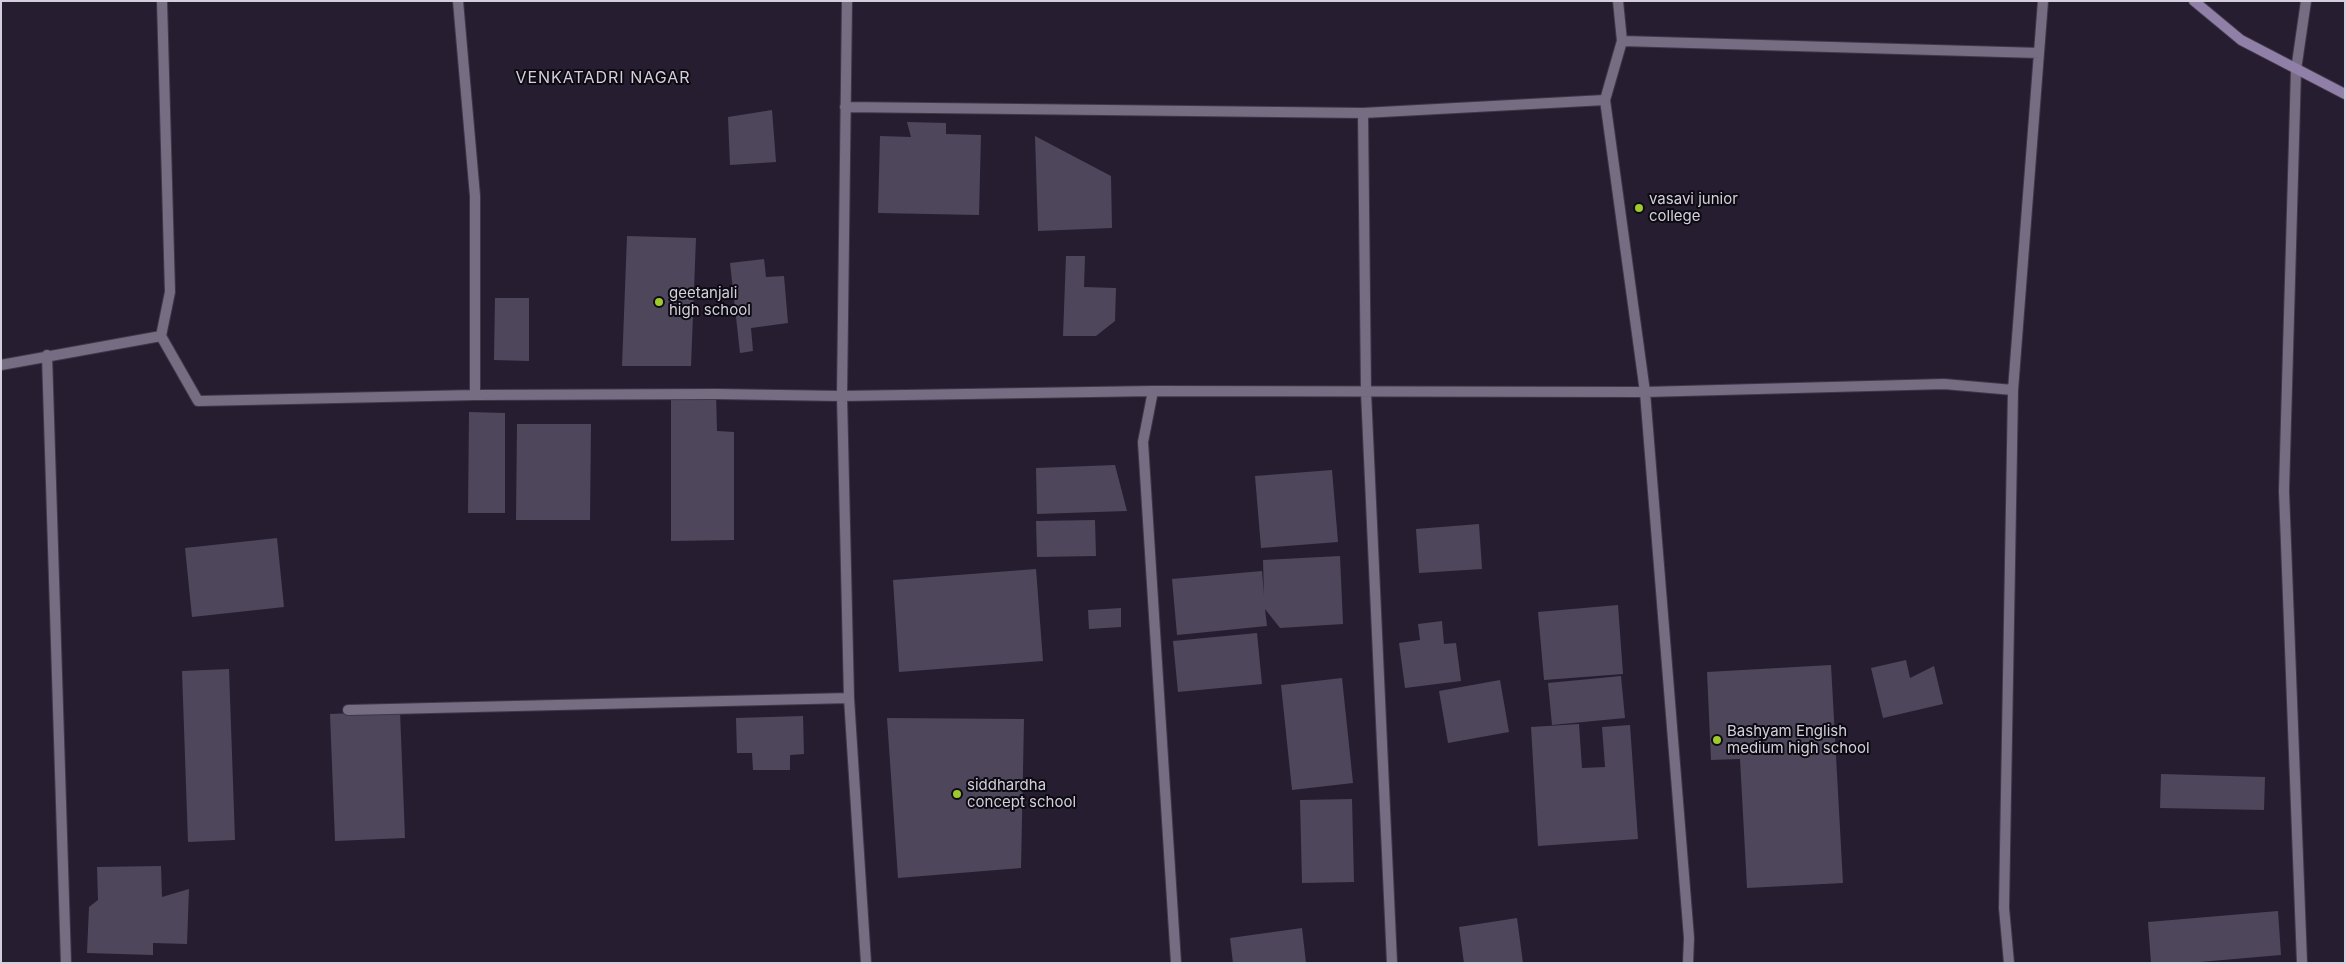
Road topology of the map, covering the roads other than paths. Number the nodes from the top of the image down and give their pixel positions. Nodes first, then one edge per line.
1 (162, 1) edge
2 (458, 1) edge
3 (847, 1) edge
4 (1618, 1) edge
5 (2043, 1) edge
6 (2194, 1) edge
7 (2306, 1) edge
8 (1622, 41) junction
9 (2039, 53) junction
10 (2297, 69) junction
11 (2345, 94) edge
12 (1605, 100) junction
13 (845, 107) junction
14 (1363, 113) junction
15 (161, 336) junction
16 (47, 355) junction
17 (1, 365) edge
18 (2013, 390) junction
19 (1153, 391) junction
20 (1366, 392) junction
21 (1645, 392) junction
22 (475, 395) junction
23 (842, 396) junction
24 (849, 698) junction
25 (348, 710) dead end
26 (66, 963) edge
27 (866, 963) edge
28 (1176, 963) edge
29 (1392, 963) edge
30 (1688, 963) edge
31 (2009, 963) edge
32 (2302, 963) edge

1 - 15 street
2 - 22 street
3 - 13 street
4 - 8 street
5 - 9 street
6 - 10 street
7 - 10 street
8 - 9 street
8 - 12 street
9 - 18 street
10 - 11 street
10 - 32 street
12 - 14 street
12 - 21 street
13 - 14 street
13 - 23 street
14 - 20 street
15 - 16 street
15 - 22 street
16 - 17 street
16 - 26 street
18 - 21 street
18 - 31 street
19 - 20 street
19 - 23 street
19 - 28 street
20 - 21 street
20 - 29 street
21 - 30 street
22 - 23 street
23 - 24 street
24 - 25 street
24 - 27 street

